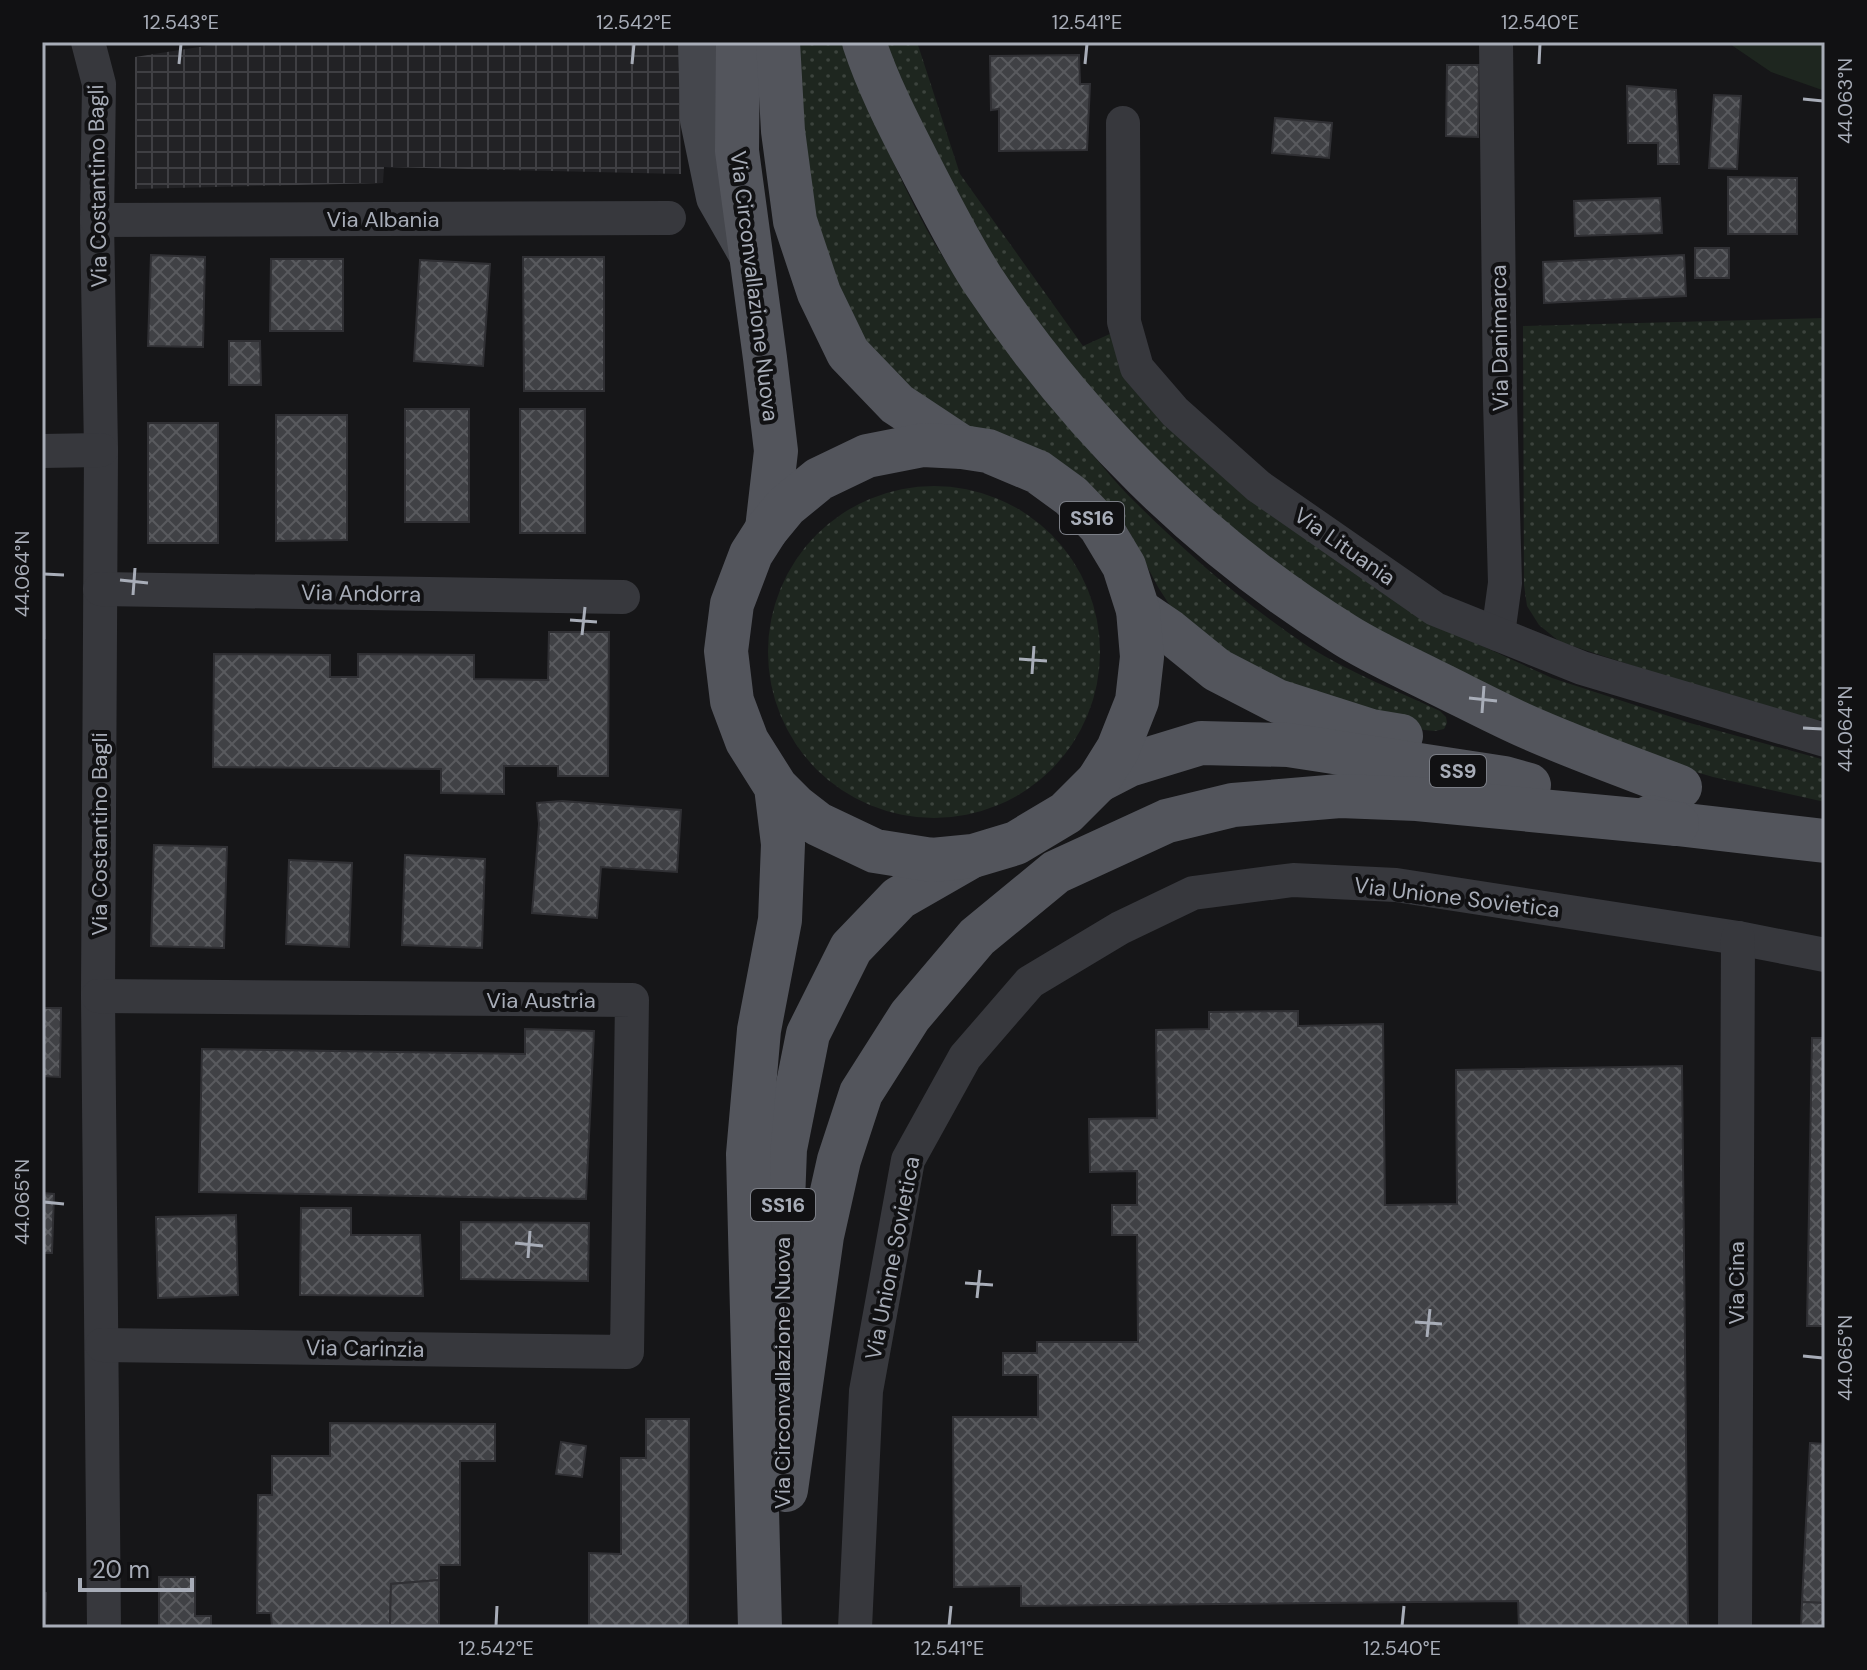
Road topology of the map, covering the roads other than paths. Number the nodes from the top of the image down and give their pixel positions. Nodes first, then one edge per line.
1 (88, 42) edge
2 (700, 42) edge
3 (738, 42) edge
4 (778, 42) edge
5 (864, 42) edge
6 (1496, 42) edge
7 (1123, 123) dead end
8 (669, 218) dead end
9 (97, 220) junction
10 (750, 253) junction
11 (962, 447) junction
12 (101, 450) junction
13 (42, 451) edge
14 (767, 529) junction
15 (100, 589) junction
16 (623, 597) dead end
17 (1138, 610) junction
18 (1498, 634) junction
19 (1825, 740) edge
20 (1098, 781) junction
21 (776, 787) junction
22 (1679, 806) junction
23 (1823, 841) edge
24 (973, 856) junction
25 (1738, 938) junction
26 (1825, 955) edge
27 (98, 996) junction
28 (102, 1345) junction
29 (627, 1352) joint
30 (786, 1490) junction
31 (104, 1628) edge
32 (760, 1628) edge
33 (771, 1628) edge
34 (855, 1628) edge
35 (1735, 1628) edge

1 - 9 street, Via Costantino Bagli
2 - 10 street
3 - 10 main road, Via Circonvallazione Nuova / SS16
4 - 11 main road, SS16
5 - 22 main road
6 - 18 street, Via Danimarca
7 - 18 street, Via Lituania
8 - 9 street, Via Albania
9 - 12 street, Via Costantino Bagli
10 - 14 main road, Via Circonvallazione Nuova / SS16
11 - 14 main road, SS16
11 - 17 main road, SS16
12 - 13 street
12 - 15 street, Via Costantino Bagli
14 - 21 main road, SS16
15 - 16 street, Via Andorra
15 - 27 street, Via Costantino Bagli
17 - 20 main road, SS16
17 - 22 main road, SS9
18 - 19 street, Via Lituania
20 - 22 main road, SS9
20 - 24 main road, SS16
21 - 24 main road, SS16
21 - 32 main road, Via Circonvallazione Nuova / SS16
22 - 23 main road, SS9
22 - 30 main road
24 - 30 main road, Via Circonvallazione Nuova / SS16
25 - 26 street, Via Unione Sovietica
25 - 34 street, Via Unione Sovietica
25 - 35 street, Via Cina
27 - 28 street, Via Costantino Bagli
27 - 29 street, Via Austria
28 - 29 street, Via Carinzia
28 - 31 street, Via Costantino Bagli
30 - 33 main road, Via Circonvallazione Nuova / SS16

